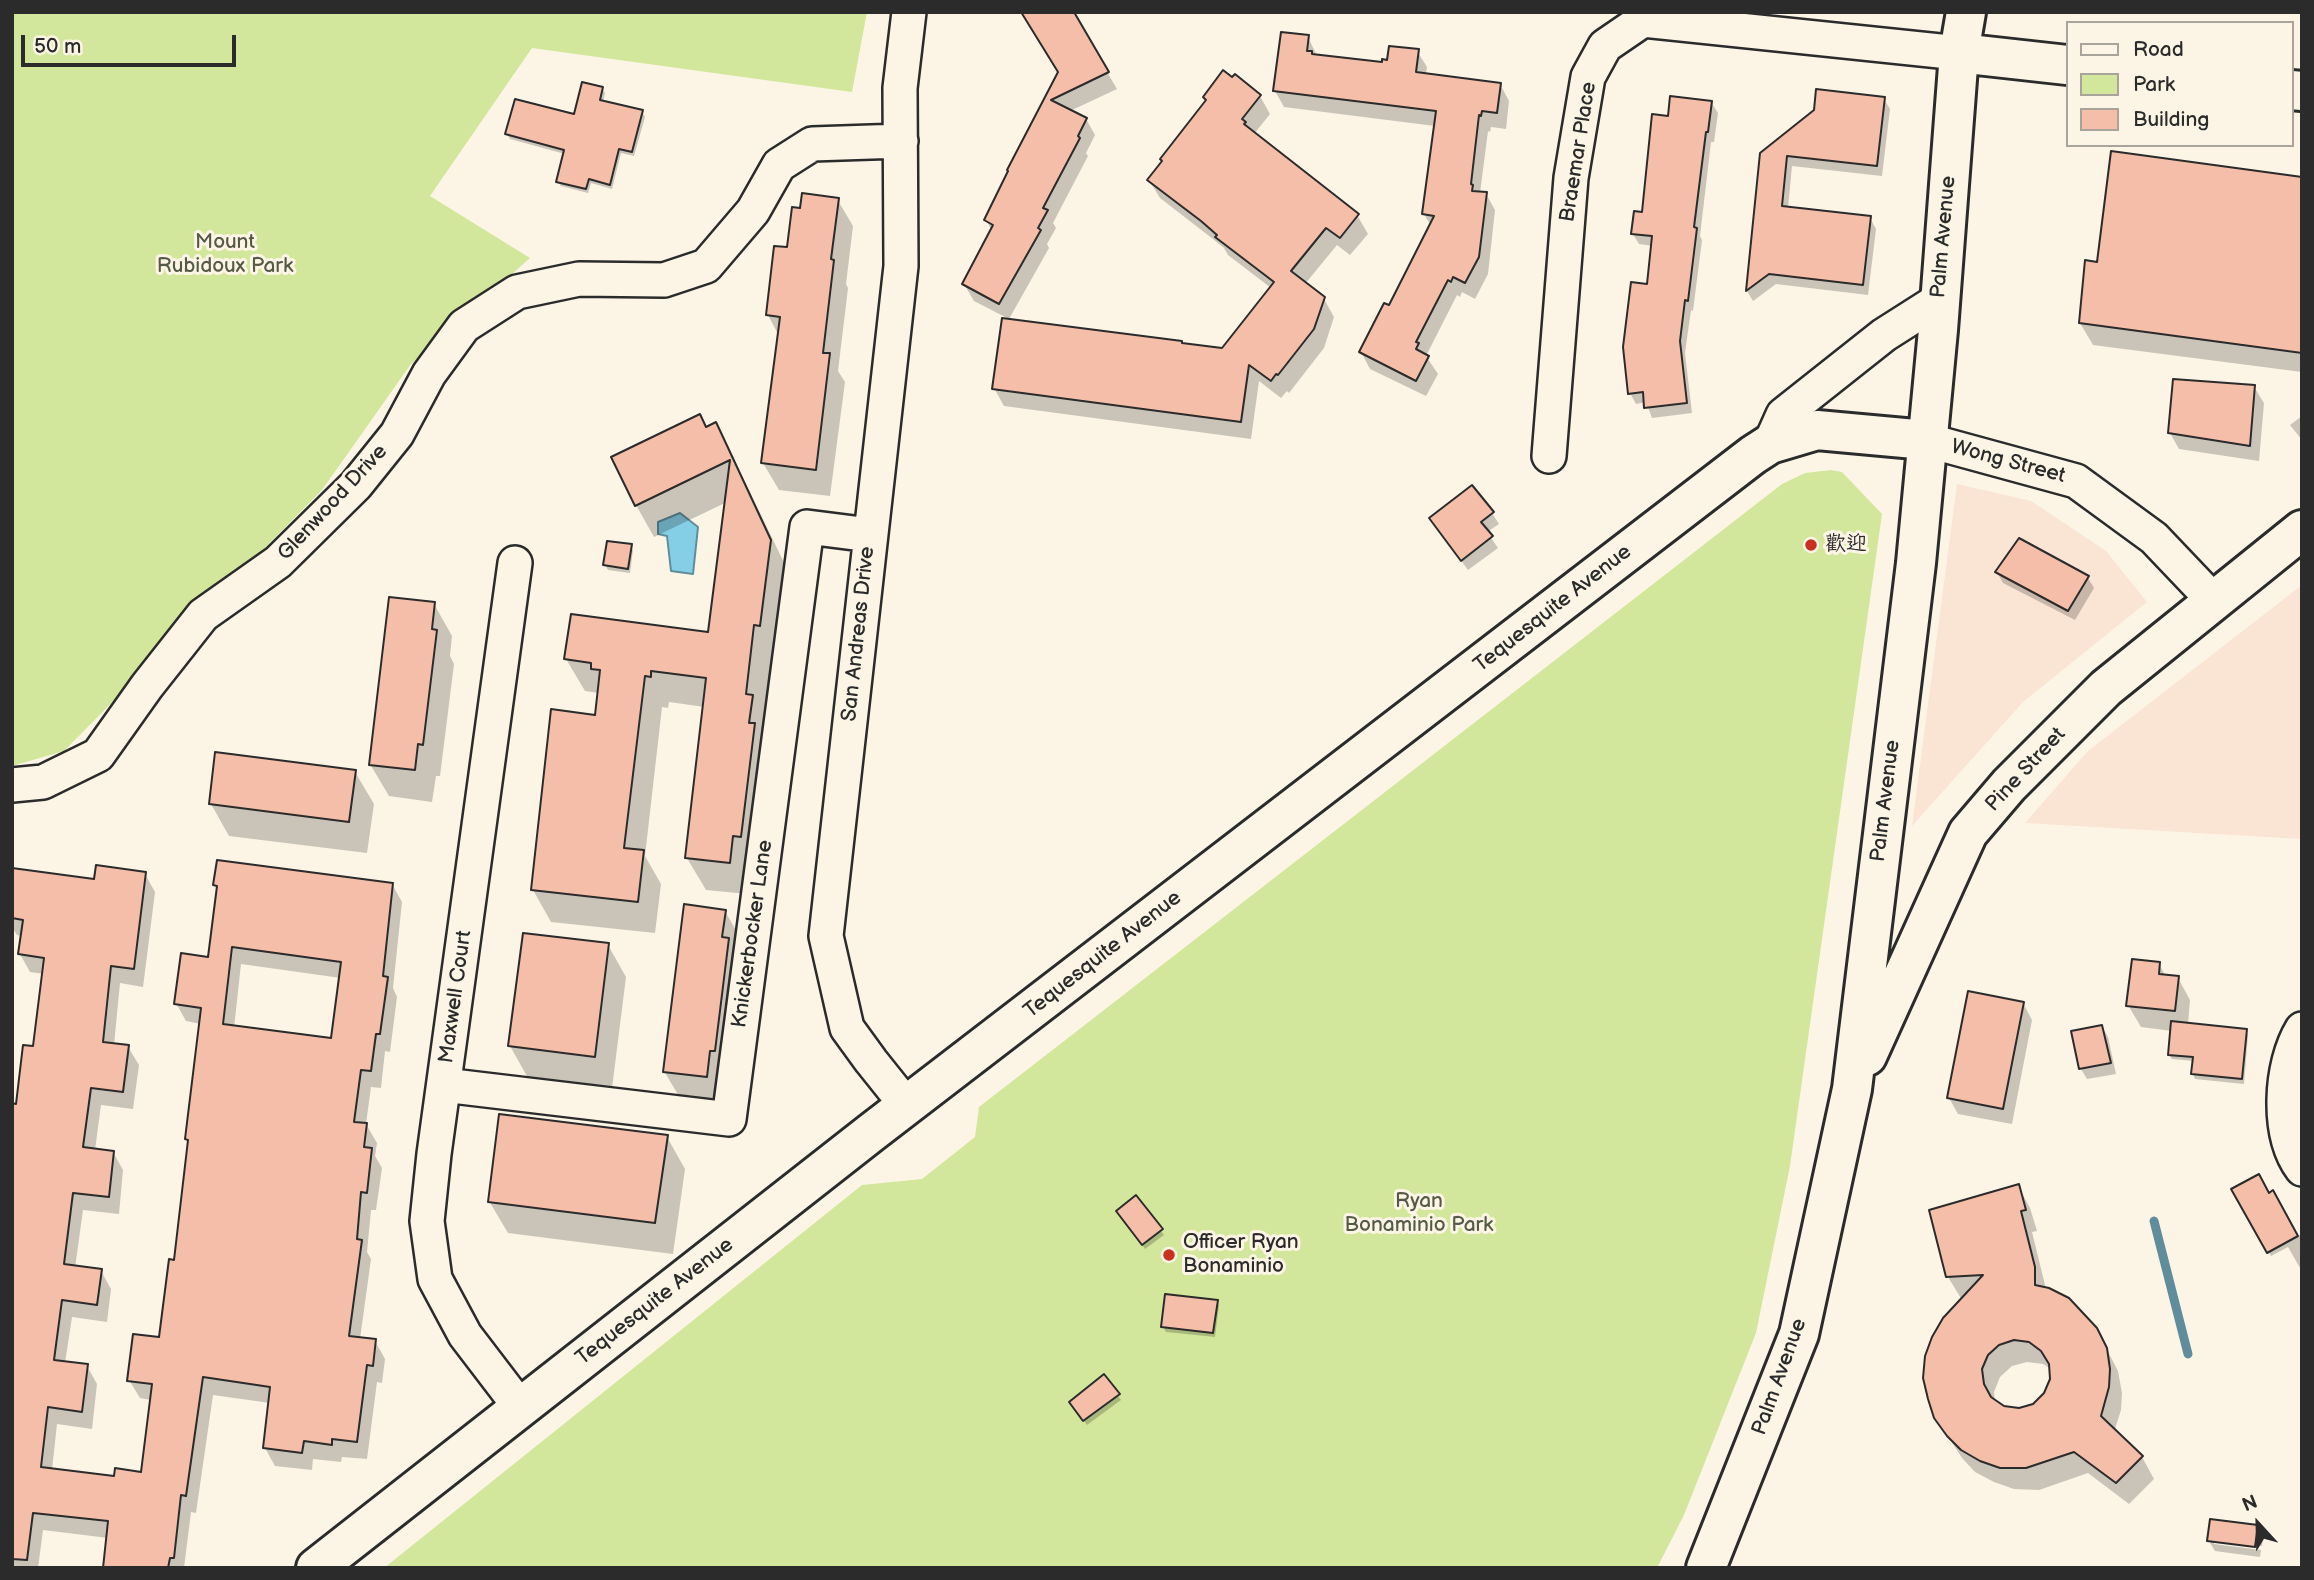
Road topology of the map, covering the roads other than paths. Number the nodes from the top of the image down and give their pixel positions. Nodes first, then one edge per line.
1 (909, 12) edge
2 (1966, 12) edge
3 (1959, 53) junction
4 (2066, 65) edge
5 (901, 141) junction
6 (1938, 300) junction
7 (1926, 440) junction
8 (1770, 444) junction
9 (1549, 456) dead end
10 (2302, 530) edge
11 (870, 535) junction
12 (515, 563) dead end
13 (2213, 600) junction
14 (12, 785) edge
15 (2302, 1029) edge
16 (444, 1086) junction
17 (1852, 1089) junction
18 (906, 1106) junction
19 (2302, 1170) edge
20 (520, 1407) junction
21 (316, 1568) edge
22 (1706, 1568) edge

1 - 5 street
2 - 3 street, Palm Avenue
3 - 4 street
3 - 6 street, Palm Avenue
3 - 9 street, Braemar Place
5 - 11 street, San Andreas Drive
5 - 14 street, Glenwood Drive
6 - 7 street, Palm Avenue
6 - 8 street
7 - 8 street, Tequesquite Avenue
7 - 13 street, Wong Street
7 - 17 street, Palm Avenue
8 - 18 street, Tequesquite Avenue
10 - 13 street, Pine Street
11 - 16 street, Knickerbocker Lane
11 - 18 street, San Andreas Drive
12 - 16 street, Maxwell Court
13 - 17 street, Pine Street
15 - 19 street
16 - 20 street, Maxwell Court
17 - 22 street, Palm Avenue
18 - 20 street, Tequesquite Avenue
20 - 21 street, Tequesquite Avenue

